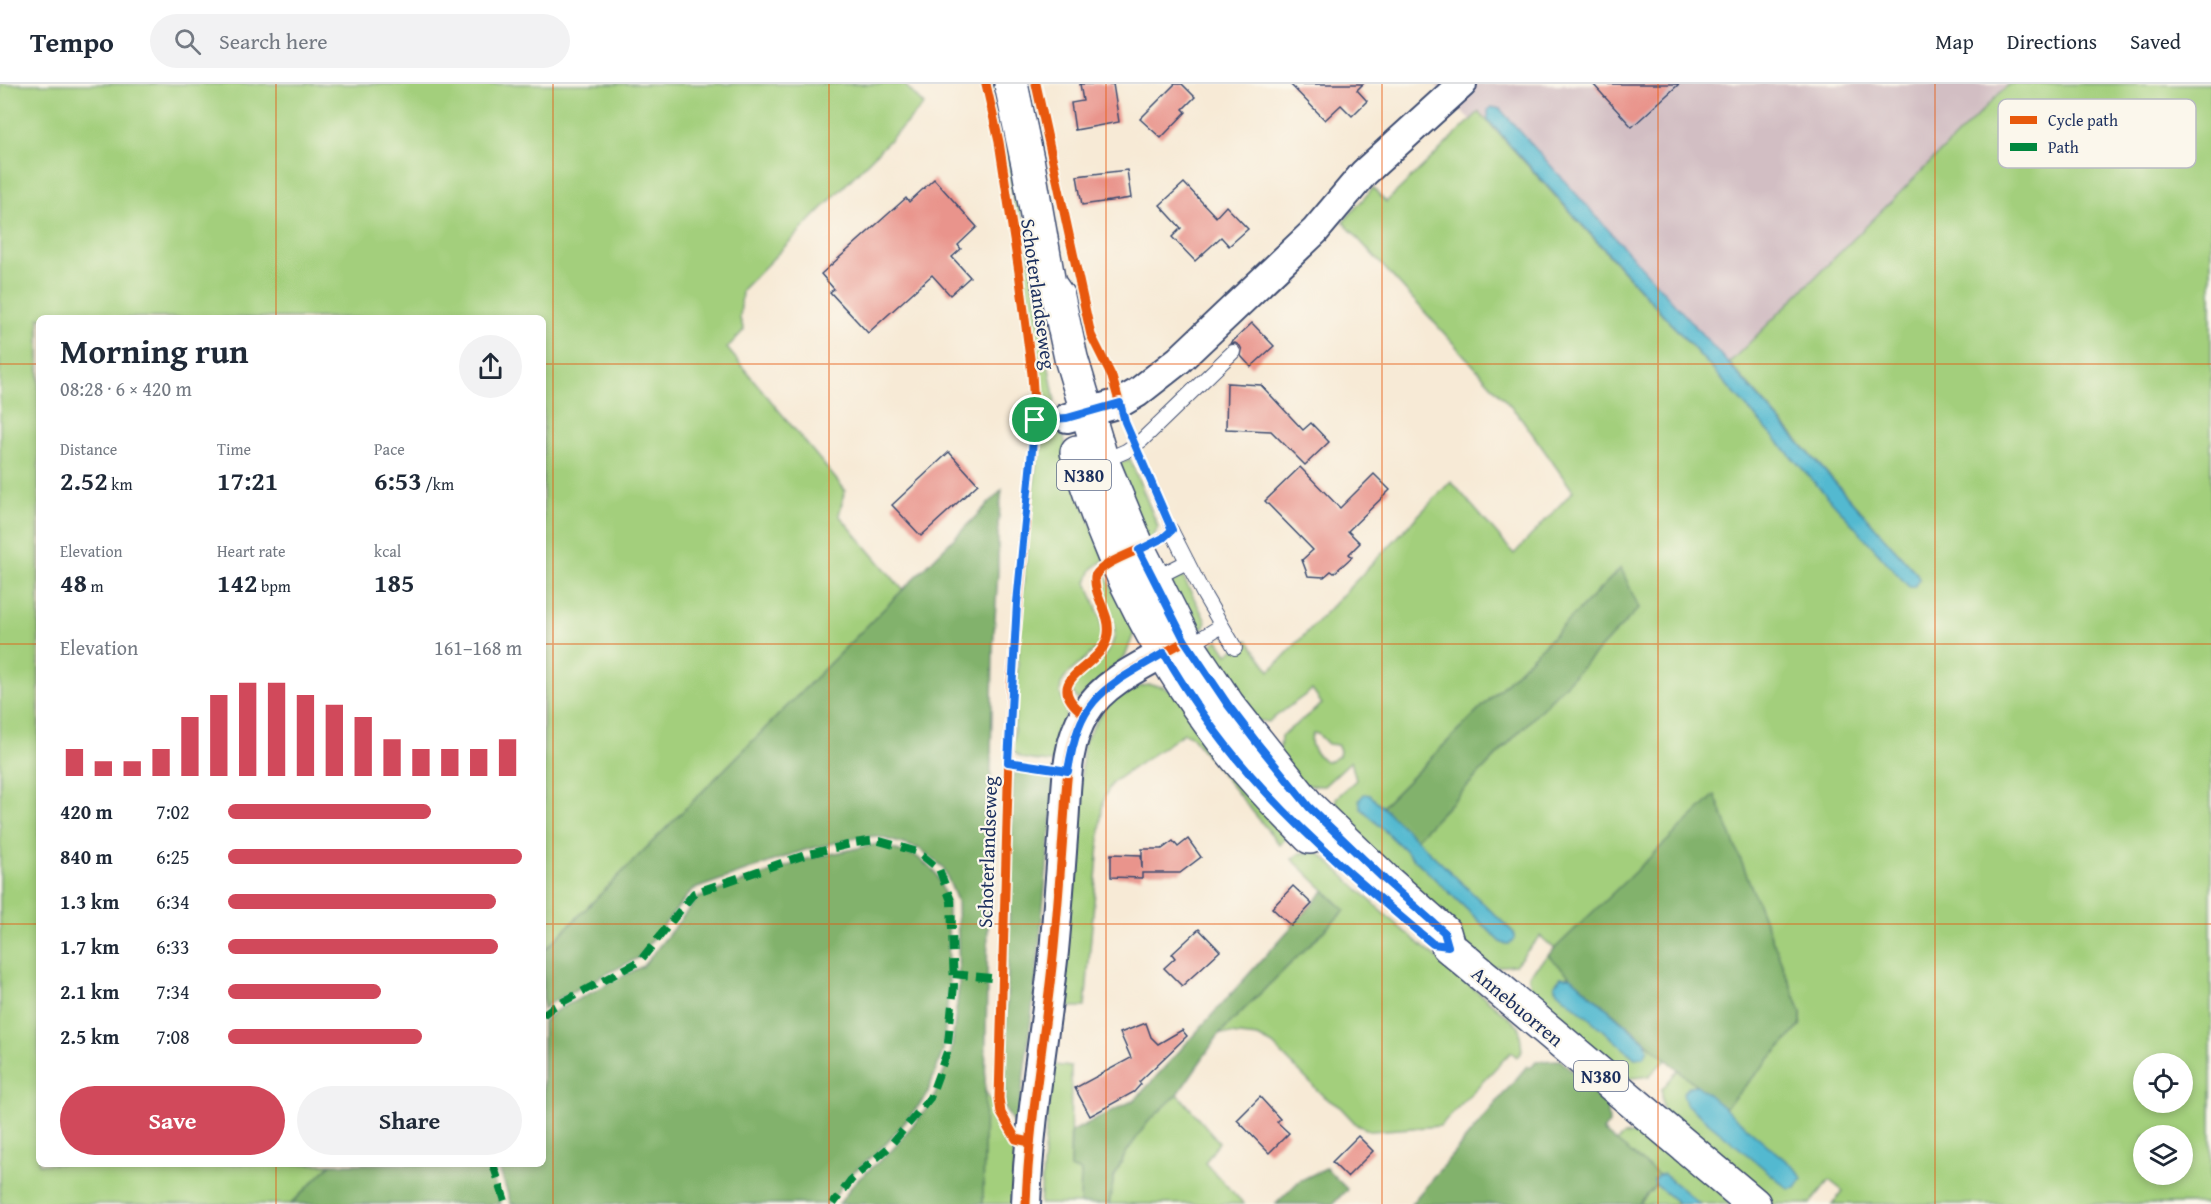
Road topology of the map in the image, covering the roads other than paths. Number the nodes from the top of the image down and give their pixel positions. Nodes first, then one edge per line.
1 (1011, 84) edge
2 (1462, 84) edge
3 (1233, 352) dead end
4 (1077, 416) junction
5 (1026, 422) dead end
6 (1092, 465) junction
7 (1172, 530) dead end
8 (1187, 562) junction
9 (1153, 579) junction
10 (1221, 626) junction
11 (1175, 647) junction
12 (1235, 648) dead end
13 (1026, 1204) edge
14 (1754, 1204) edge

1 - 4 main road, Schoterlandseweg / N380
2 - 4 street
3 - 6 lane
4 - 5 lane
4 - 6 main road, Schoterlandseweg / N380
6 - 9 main road, Schoterlandseweg / N380
6 - 11 main road, Schoterlandseweg / N380
7 - 8 lane
8 - 9 lane
8 - 10 lane
9 - 11 main road, Schoterlandseweg / N380
10 - 11 lane
10 - 12 lane
11 - 13 street
11 - 14 main road, Annebuorren / N380

